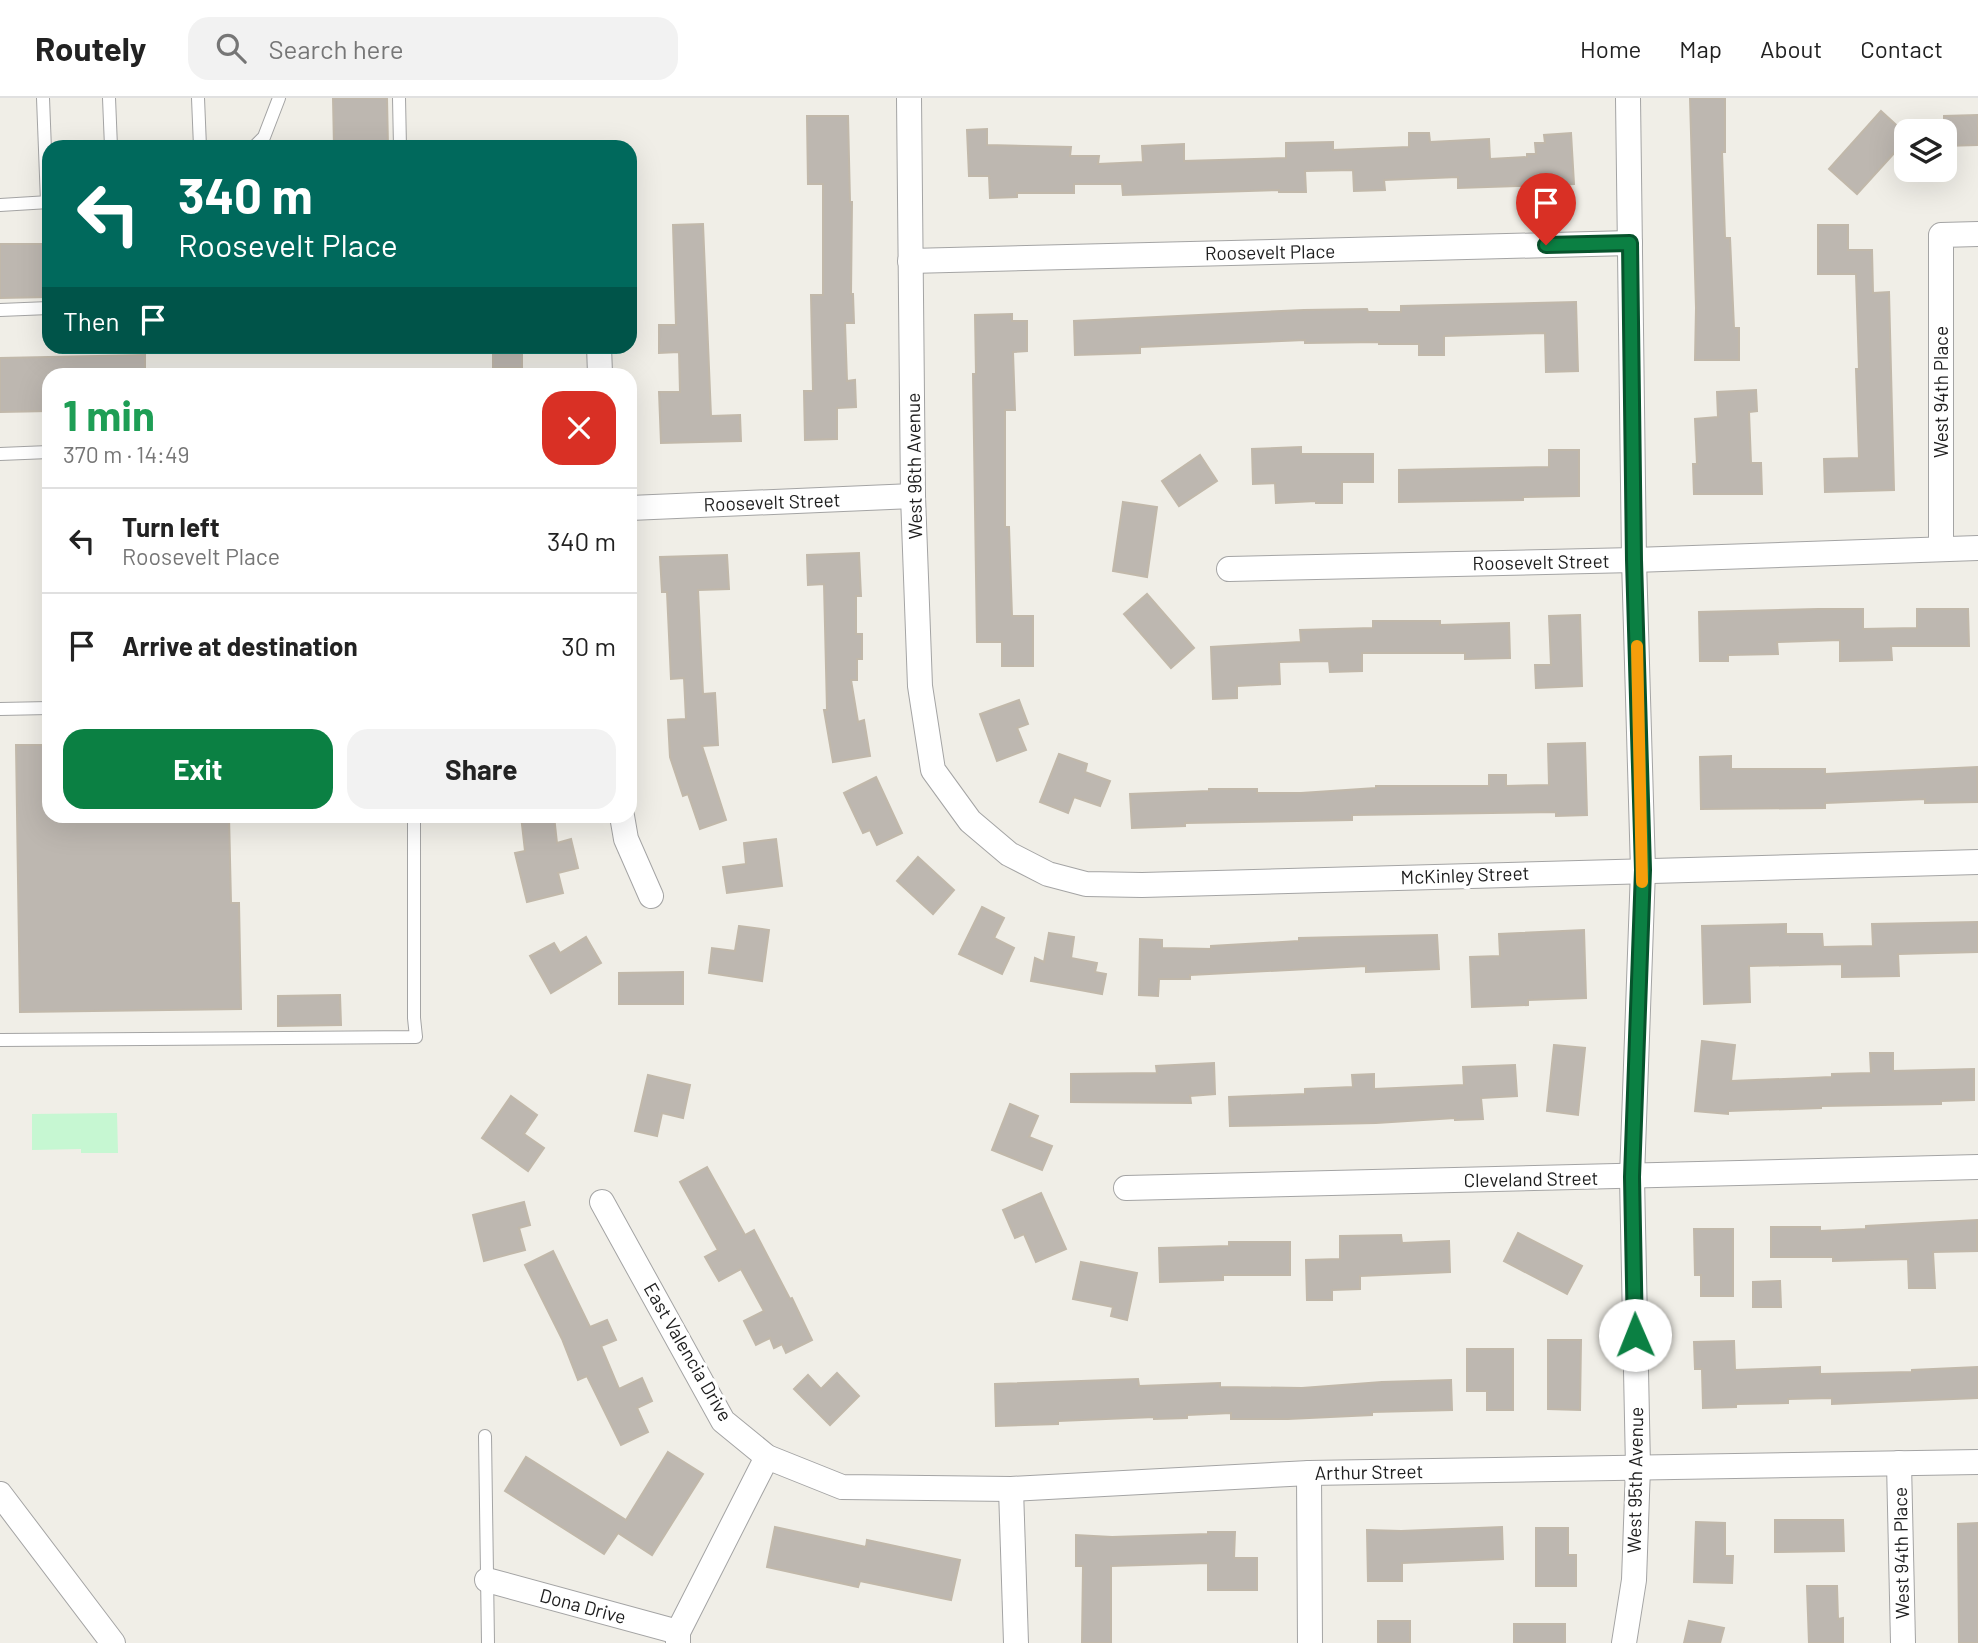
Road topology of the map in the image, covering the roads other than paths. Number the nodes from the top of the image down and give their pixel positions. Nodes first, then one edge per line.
1 (43, 98) edge
2 (108, 98) edge
3 (198, 98) edge
4 (279, 98) edge
5 (399, 98) edge
6 (909, 98) edge
7 (1628, 98) edge
8 (45, 140) edge
9 (111, 140) edge
10 (200, 140) edge
11 (261, 140) edge
12 (400, 140) edge
13 (42, 202) edge
14 (0, 205) edge
15 (1978, 234) edge
16 (1630, 243) junction
17 (910, 261) junction
18 (42, 308) edge
19 (0, 310) edge
20 (42, 453) edge
21 (0, 454) edge
22 (913, 496) junction
23 (637, 508) edge
24 (1978, 548) edge
25 (1941, 549) junction
26 (1634, 560) junction
27 (1229, 569) dead end
28 (42, 708) edge
29 (0, 709) edge
30 (970, 821) joint
31 (414, 823) edge
32 (623, 823) edge
33 (1978, 862) edge
34 (1643, 870) junction
35 (651, 896) dead end
36 (0, 1040) edge
37 (1978, 1167) edge
38 (1632, 1177) junction
39 (1126, 1188) dead end
40 (603, 1202) dead end
41 (485, 1436) dead end
42 (767, 1457) junction
43 (1978, 1462) edge
44 (1899, 1463) junction
45 (1638, 1467) junction
46 (1309, 1473) junction
47 (1011, 1489) junction
48 (0, 1494) edge
49 (487, 1580) junction
50 (678, 1637) edge
51 (113, 1643) edge
52 (488, 1643) edge
53 (1016, 1643) edge
54 (1310, 1643) edge
55 (1624, 1643) edge
56 (1903, 1643) edge

1 - 8 lane
2 - 9 lane
3 - 10 lane
4 - 11 lane
5 - 12 lane
6 - 17 street, West 96th Avenue
7 - 16 street, West 95th Avenue
13 - 14 lane
15 - 25 street, West 94th Place
16 - 17 street, Roosevelt Place
16 - 26 street, West 95th Avenue
17 - 22 street, West 96th Avenue
18 - 19 lane
20 - 21 lane
22 - 23 street, Roosevelt Street
22 - 30 street, West 96th Avenue
24 - 25 street, Roosevelt Street
25 - 26 street, Roosevelt Street
26 - 27 street, Roosevelt Street
26 - 34 street, West 95th Avenue
28 - 29 lane
30 - 34 street, McKinley Street
31 - 36 lane
32 - 35 street
33 - 34 street, McKinley Street
34 - 38 street, West 95th Avenue
37 - 38 street, Cleveland Street
38 - 39 street, Cleveland Street
38 - 45 street, West 95th Avenue
40 - 42 street, East Valencia Drive
41 - 49 lane
42 - 47 street, Arthur Street
42 - 50 street
43 - 44 street, Arthur Street
44 - 45 street, Arthur Street
44 - 56 street, West 94th Place
45 - 46 street, Arthur Street
45 - 55 street, West 95th Avenue
46 - 47 street, Arthur Street
46 - 54 street
47 - 53 street
48 - 51 street
49 - 50 street, Dona Drive
49 - 52 lane

